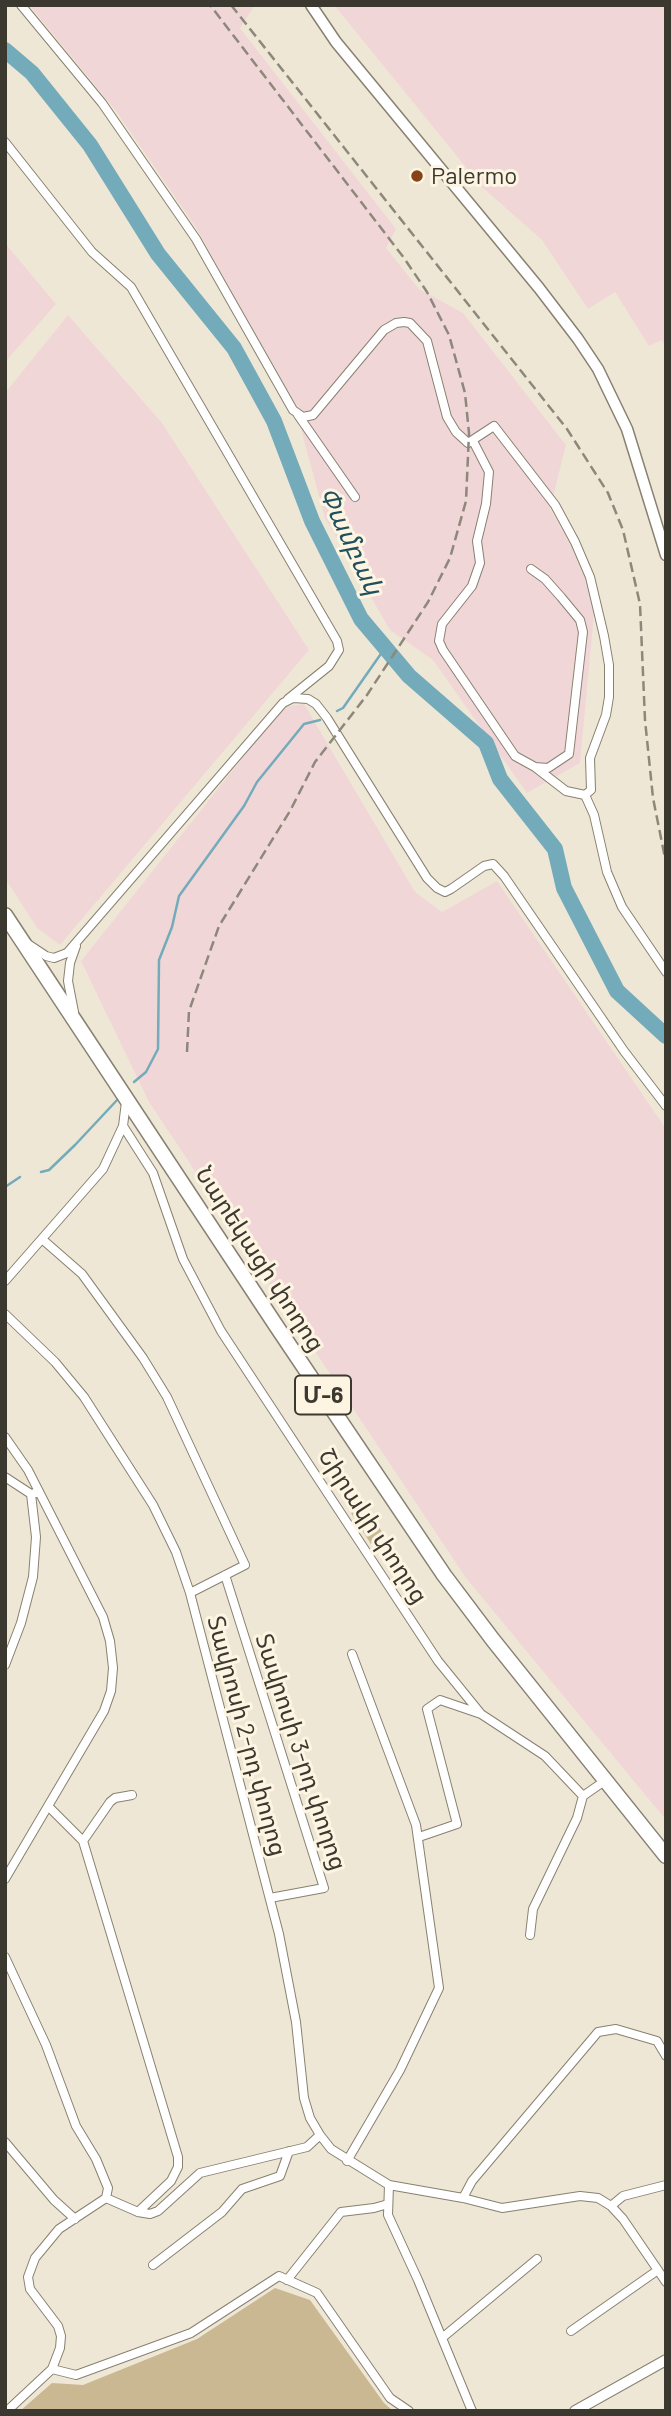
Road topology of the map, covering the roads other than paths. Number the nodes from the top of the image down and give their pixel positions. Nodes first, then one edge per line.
1 (20, 5) edge
2 (311, 5) edge
3 (5, 142) edge
4 (298, 415) junction
5 (473, 441) junction
6 (355, 497) dead end
7 (666, 555) edge
8 (531, 569) dead end
9 (286, 700) junction
10 (534, 766) junction
11 (585, 795) junction
12 (5, 915) edge
13 (81, 937) junction
14 (22, 940) junction
15 (666, 972) edge
16 (77, 1022) junction
17 (127, 1097) junction
18 (666, 1106) edge
19 (123, 1126) junction
20 (42, 1239) junction
21 (5, 1281) edge
22 (5, 1314) edge
23 (5, 1437) edge
24 (5, 1477) edge
25 (35, 1493) junction
26 (225, 1575) junction
27 (190, 1594) junction
28 (352, 1654) dead end
29 (5, 1665) edge
30 (481, 1714) junction
31 (606, 1780) junction
32 (132, 1795) dead end
33 (583, 1796) junction
34 (48, 1806) junction
35 (419, 1837) junction
36 (83, 1842) junction
37 (666, 1856) edge
38 (5, 1879) edge
39 (270, 1898) junction
40 (530, 1935) dead end
41 (5, 1957) edge
42 (666, 2056) edge
43 (320, 2135) junction
44 (5, 2142) edge
45 (289, 2151) junction
46 (347, 2161) junction
47 (388, 2185) junction
48 (666, 2185) edge
49 (106, 2198) junction
50 (463, 2198) junction
51 (388, 2204) junction
52 (611, 2206) junction
53 (138, 2212) junction
54 (75, 2219) junction
55 (537, 2259) dead end
56 (153, 2265) dead end
57 (658, 2270) junction
58 (287, 2280) junction
59 (666, 2283) edge
60 (571, 2330) dead end
61 (442, 2338) junction
62 (666, 2360) edge
63 (52, 2369) junction
64 (7, 2411) edge
65 (409, 2411) edge
66 (472, 2411) edge
67 (575, 2411) edge

1 - 4 street
2 - 7 main road
3 - 9 street
4 - 5 street
4 - 6 street
5 - 10 street
5 - 11 street
8 - 10 street
9 - 13 street
9 - 18 street
10 - 11 street
11 - 15 street
12 - 14 highway, Նարեկացի փողոց / Մ-6
13 - 14 street
13 - 16 street
14 - 16 highway, Նարեկացի փողոց / Մ-6
16 - 17 highway, Նարեկացի փողոց / Մ-6
17 - 19 street
17 - 31 highway, Նարեկացի փողոց / Մ-6
19 - 20 street
19 - 30 street, Շիրակի փողոց
20 - 21 street
20 - 26 street
22 - 27 street, Տավրոսի 2-րդ փողոց
23 - 25 street
24 - 25 street
25 - 29 street
25 - 34 street
26 - 27 street
26 - 39 street, Տավրոսի 3-րդ փողոց
27 - 39 street, Տավրոսի 2-րդ փողոց
28 - 35 street
30 - 33 street, Շիրակի փողոց
30 - 35 street
31 - 33 street
31 - 37 highway, Նարեկացի փողոց / Մ-6
32 - 36 street
33 - 40 street
34 - 36 street
34 - 38 street
35 - 46 street
36 - 53 street
39 - 43 street, Տավրոսի 2-րդ փողոց
41 - 49 street
42 - 50 street
43 - 45 street
43 - 46 street, Տավրոսի 2-րդ փողոց
44 - 54 street
45 - 53 street
45 - 56 street
46 - 47 street, Տավրոսի 2-րդ փողոց
47 - 50 street
47 - 51 street
48 - 52 street
49 - 53 street
49 - 54 street
50 - 52 street
51 - 58 street
51 - 61 street
52 - 57 street
54 - 63 street
55 - 61 street
57 - 59 street
57 - 60 street
58 - 63 street
58 - 65 street
61 - 66 street
62 - 67 street
63 - 64 street

